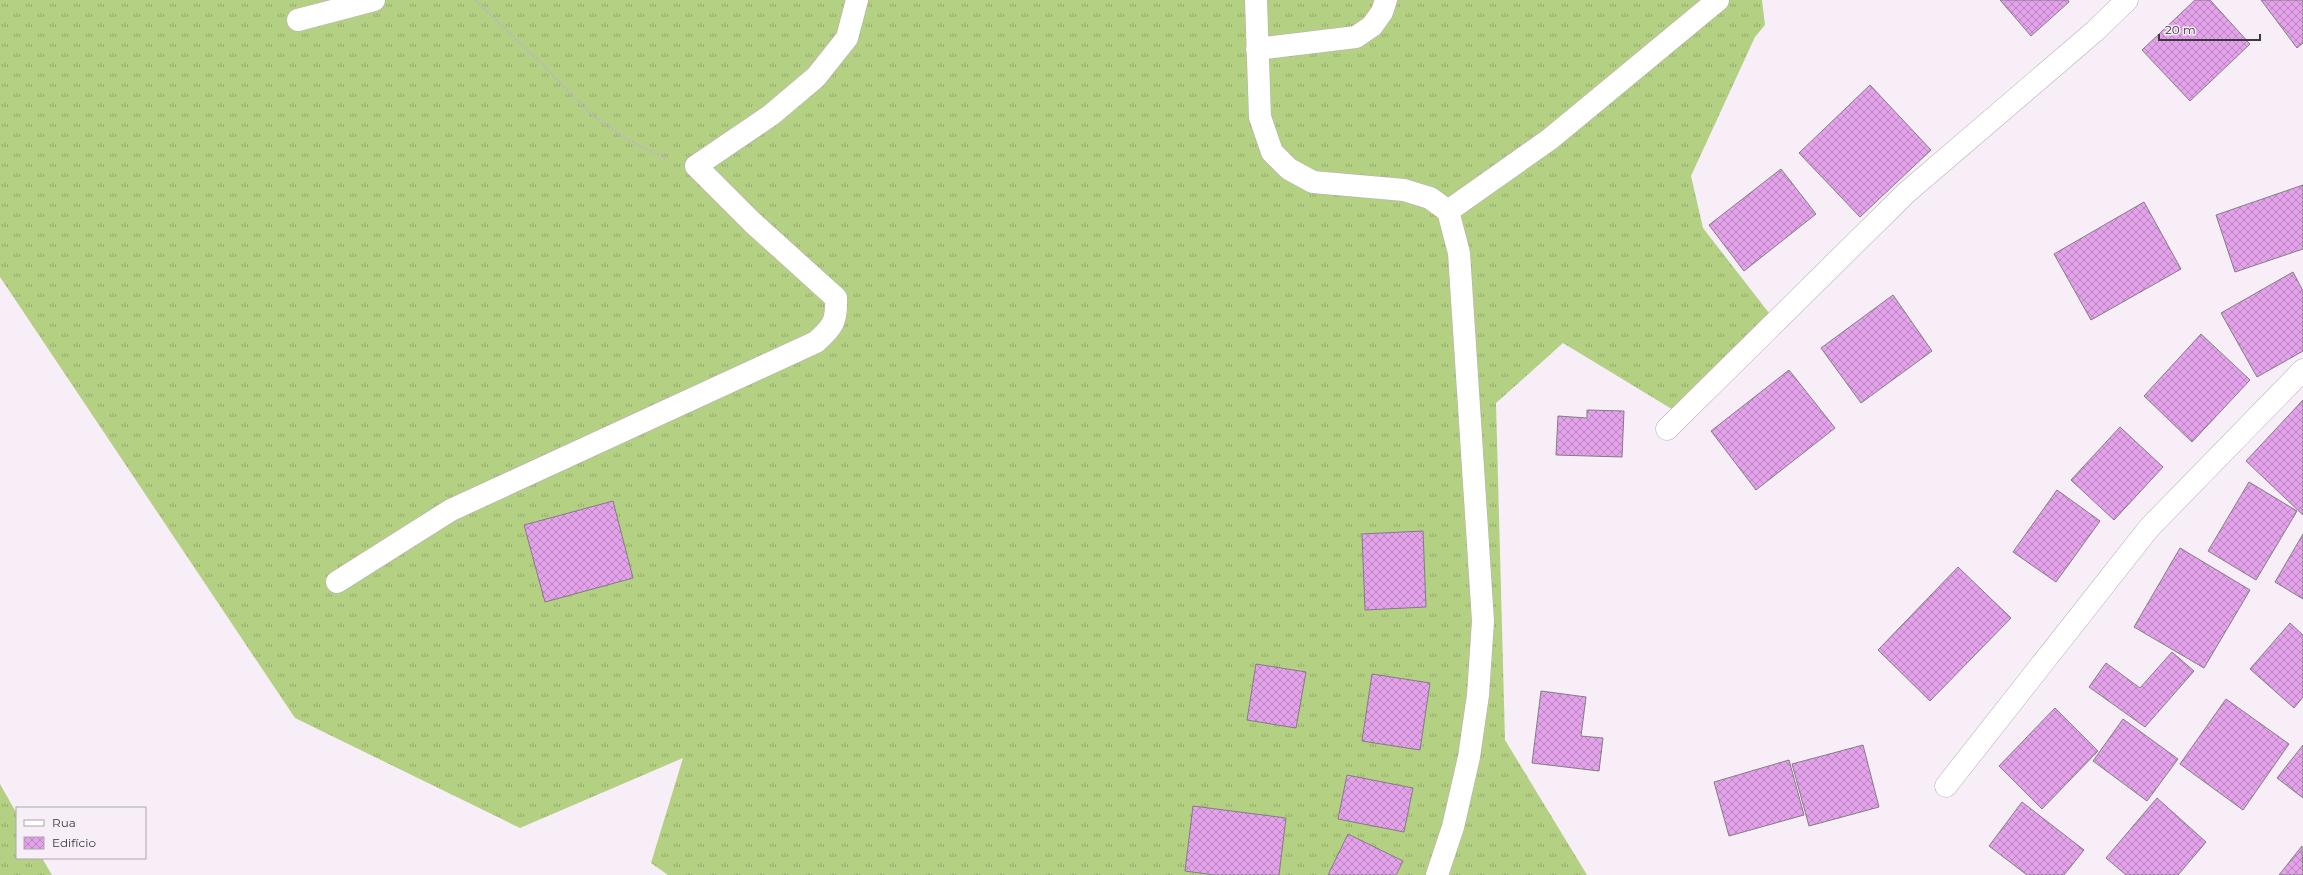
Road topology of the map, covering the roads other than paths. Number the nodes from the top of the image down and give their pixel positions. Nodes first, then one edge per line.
1 (374, 0) edge
2 (857, 0) edge
3 (1256, 0) edge
4 (1386, 0) edge
5 (1718, 0) edge
6 (2128, 0) edge
7 (298, 20) dead end
8 (1257, 49) junction
9 (1448, 211) junction
10 (2303, 370) edge
11 (1667, 429) dead end
12 (337, 582) dead end
13 (1946, 786) dead end
14 (1437, 875) edge

1 - 7 street
2 - 12 street
3 - 8 street
4 - 8 street
5 - 9 street
6 - 11 street
8 - 9 street
9 - 14 street
10 - 13 street

